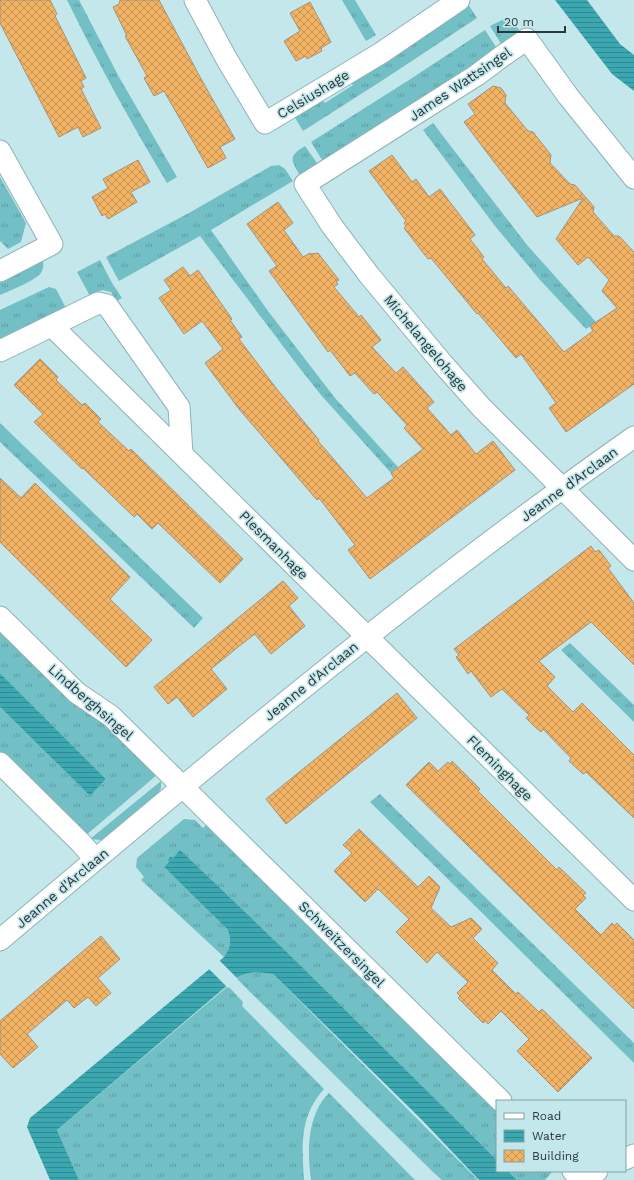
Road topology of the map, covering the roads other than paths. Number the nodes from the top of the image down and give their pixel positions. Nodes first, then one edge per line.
1 (195, 0) edge
2 (459, 0) edge
3 (0, 151) edge
4 (634, 178) edge
5 (305, 184) joint
6 (0, 271) edge
7 (52, 326) junction
8 (0, 351) edge
9 (634, 437) edge
10 (182, 454) junction
11 (562, 489) junction
12 (634, 560) edge
13 (0, 617) edge
14 (366, 636) junction
15 (0, 763) edge
16 (182, 786) junction
17 (95, 859) junction
18 (634, 900) edge
19 (0, 940) edge
20 (500, 1100) edge
21 (574, 1172) edge
22 (595, 1172) edge

1 - 2 street, Celsiushage
3 - 6 street
4 - 5 street, James Wattsingel
5 - 11 street, Michelangelohage
7 - 8 street
7 - 10 street, Plesmanhage
7 - 10 street
9 - 11 street, Jeanne d'Arclaan
10 - 14 street, Plesmanhage
11 - 12 street, Michelangelohage
11 - 14 street, Jeanne d'Arclaan
13 - 16 street, Lindberghsingel
14 - 16 street, Jeanne d'Arclaan
14 - 18 street, Fleminghage
15 - 17 street
16 - 17 street, Jeanne d'Arclaan
16 - 20 street, Schweitzersingel
17 - 19 street, Jeanne d'Arclaan
21 - 22 street

